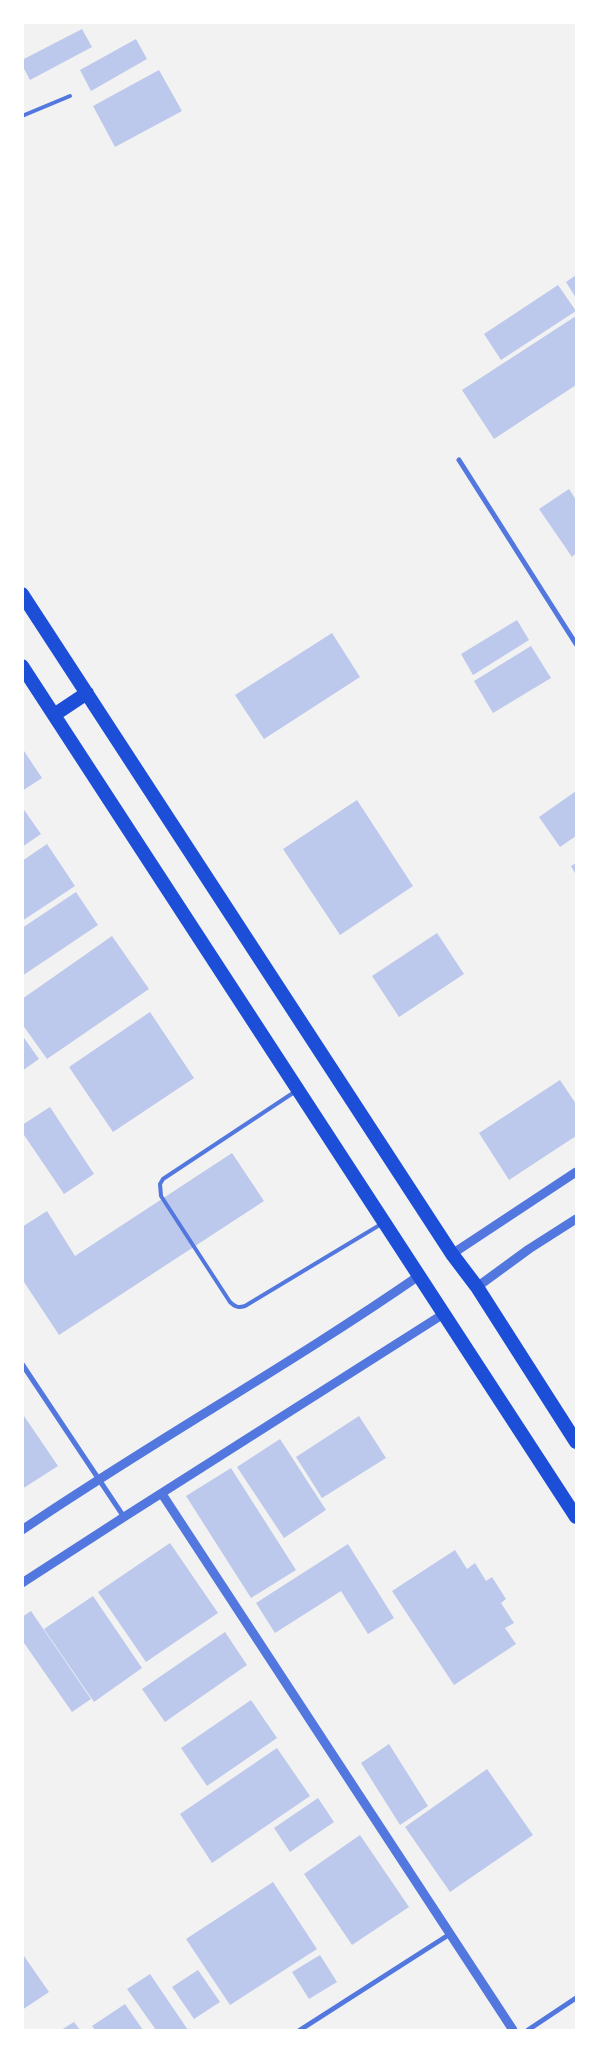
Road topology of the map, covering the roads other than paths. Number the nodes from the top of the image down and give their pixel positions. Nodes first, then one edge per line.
1 (70, 96) dead end
2 (22, 116) edge
3 (458, 460) dead end
4 (22, 594) edge
5 (576, 644) edge
6 (22, 666) edge
7 (87, 694) junction
8 (54, 714) junction
9 (298, 1090) junction
10 (576, 1172) edge
11 (576, 1219) edge
12 (385, 1222) junction
13 (452, 1254) junction
14 (420, 1275) junction
15 (477, 1287) junction
16 (445, 1314) junction
17 (22, 1364) edge
18 (576, 1442) edge
19 (97, 1479) junction
20 (162, 1494) junction
21 (576, 1516) edge
22 (124, 1517) junction
23 (22, 1530) edge
24 (22, 1583) edge
25 (450, 1934) junction
26 (576, 1998) edge
27 (300, 2030) edge
28 (514, 2030) edge
29 (528, 2030) edge

1 - 2 lane
3 - 5 street
4 - 7 highway
6 - 8 highway
7 - 8 highway
7 - 13 highway
8 - 9 highway
9 - 12 highway
9 - 12 lane
10 - 13 street
11 - 15 street
12 - 14 highway
13 - 15 highway
14 - 16 highway
14 - 19 street
15 - 18 highway
16 - 20 street
16 - 21 highway
17 - 19 street
19 - 22 street
19 - 23 street
20 - 22 street
20 - 25 street
22 - 24 street
25 - 27 street
25 - 28 street
26 - 29 street

